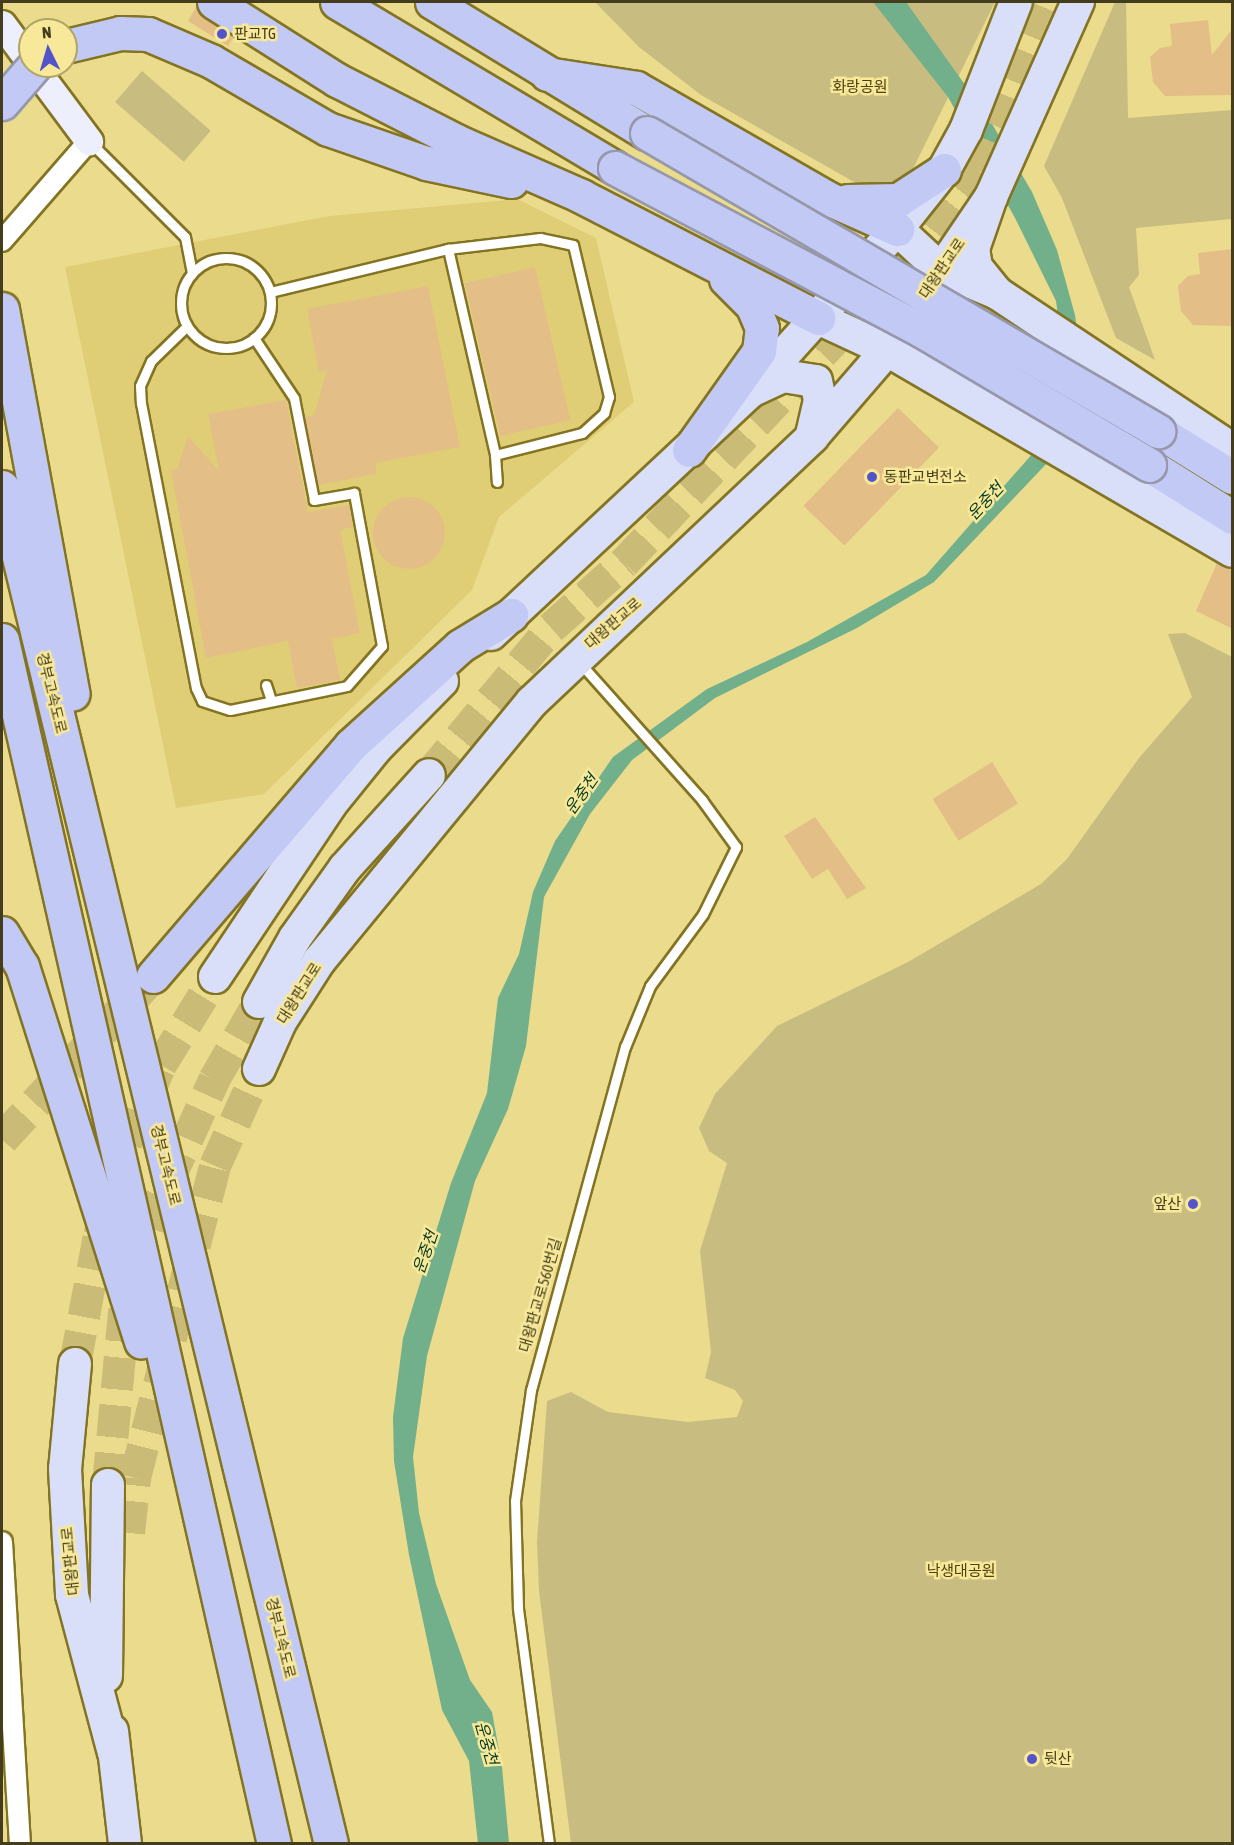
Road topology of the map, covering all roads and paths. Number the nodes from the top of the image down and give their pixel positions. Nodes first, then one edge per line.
1 (214, 2) edge
2 (337, 2) edge
3 (432, 2) edge
4 (1016, 2) edge
5 (1078, 2) edge
6 (2, 24) edge
7 (78, 43) edge
8 (18, 46) edge
9 (547, 74) junction
10 (23, 78) edge
11 (42, 78) edge
12 (2, 103) edge
13 (89, 141) junction
14 (944, 170) junction
15 (581, 196) junction
16 (827, 198) junction
17 (982, 216) junction
18 (897, 229) junction
19 (2, 241) edge
20 (448, 249) junction
21 (689, 250) junction
22 (940, 269) junction
23 (192, 273) junction
24 (270, 292) junction
25 (1006, 300) junction
26 (818, 318) junction
27 (3, 319) edge
28 (187, 326) junction
29 (254, 338) junction
30 (887, 350) junction
31 (751, 391) junction
32 (812, 437) junction
33 (1233, 449) edge
34 (689, 450) junction
35 (495, 455) junction
36 (1233, 477) edge
37 (497, 482) dead end
38 (2, 487) edge
39 (1233, 518) edge
40 (1233, 551) edge
41 (512, 615) junction
42 (2, 640) edge
43 (574, 657) junction
44 (267, 685) dead end
45 (2, 687) edge
46 (271, 699) junction
47 (429, 776) tunnel mouth
48 (41, 827) junction
49 (2, 933) edge
50 (110, 933) junction
51 (153, 976) tunnel mouth
52 (215, 976) tunnel mouth
53 (259, 1002) tunnel mouth
54 (259, 1069) tunnel mouth
55 (75, 1364) tunnel mouth
56 (108, 1485) tunnel mouth
57 (129, 1533) tunnel mouth
58 (2, 1552) edge
59 (3, 1648) edge
60 (240, 1689) junction
61 (114, 1753) junction
62 (20, 1844) edge
63 (125, 1844) edge
64 (274, 1844) edge
65 (331, 1844) edge
66 (549, 1844) edge

1 - 15 highway
2 - 39 highway, bridge
3 - 9 highway
4 - 14 main road
5 - 17 main road
6 - 8 street
7 - 15 highway
9 - 16 highway
9 - 36 highway, bridge
10 - 12 highway, bridge
11 - 13 street
13 - 19 street
13 - 23 lane
14 - 16 highway
14 - 18 main road
15 - 21 highway
16 - 18 highway
17 - 22 main road, 대왕판교로
17 - 25 main road
18 - 22 main road
18 - 26 main road
20 - 24 lane
20 - 35 lane
20 - 35 lane
21 - 26 highway
21 - 34 highway
22 - 25 main road
22 - 30 main road, 대왕판교로
23 - 24 lane
23 - 28 lane
24 - 29 lane
25 - 33 main road
26 - 30 main road
26 - 31 main road
27 - 50 highway
28 - 29 lane
28 - 46 lane
29 - 46 lane
30 - 32 main road, 대왕판교로
30 - 40 main road
31 - 32 main road
31 - 34 main road
32 - 43 main road, 대왕판교로
34 - 41 main road
35 - 37 lane
38 - 50 highway, 경부고속도로
41 - 51 highway
41 - 52 main road
42 - 48 highway
43 - 54 main road, 대왕판교로
43 - 66 lane, 대왕판교로560번길
44 - 46 lane
45 - 48 highway
47 - 53 main road, 대왕판교로
48 - 60 highway
49 - 60 highway
50 - 65 highway, 경부고속도로
55 - 61 main road, 대왕판교로
56 - 61 main road
57 - 61 main road
58 - 59 street
59 - 62 street
60 - 64 highway
61 - 63 main road

